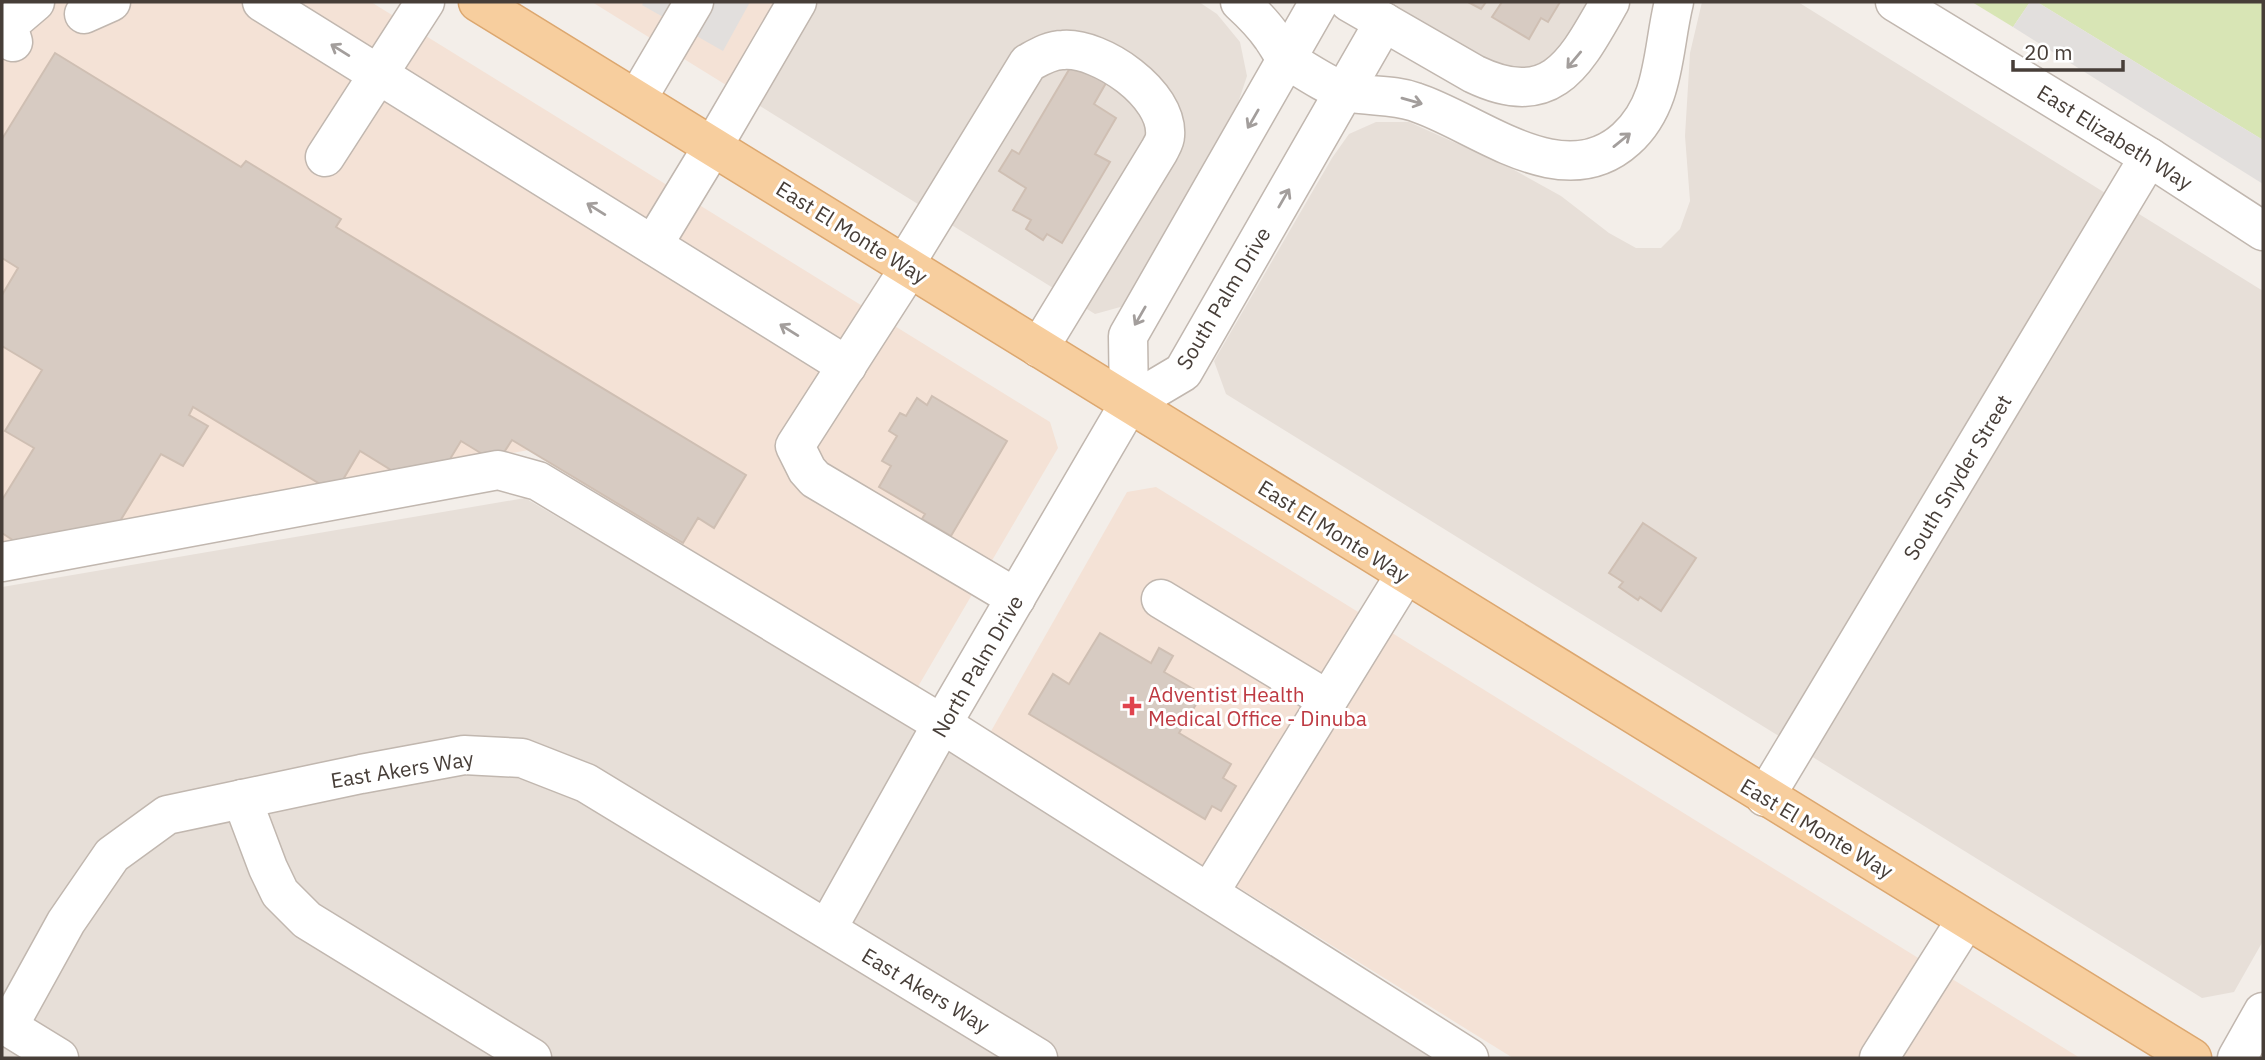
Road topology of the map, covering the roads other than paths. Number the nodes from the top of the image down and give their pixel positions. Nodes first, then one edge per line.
1 (35, 2) edge
2 (262, 2) edge
3 (425, 2) edge
4 (479, 2) edge
5 (694, 2) edge
6 (797, 2) edge
7 (1240, 2) edge
8 (1319, 2) edge
9 (1349, 2) edge
10 (1610, 2) edge
11 (1674, 2) edge
12 (1895, 2) edge
13 (1947, 15) edge
14 (1384, 22) junction
15 (13, 43) dead end
16 (1287, 60) junction
17 (378, 74) junction
18 (1345, 92) junction
19 (637, 99) junction
20 (713, 146) junction
21 (325, 157) dead end
22 (2149, 157) junction
23 (2263, 231) edge
24 (653, 245) junction
25 (908, 266) junction
26 (1039, 348) junction
27 (847, 366) junction
28 (1129, 404) junction
29 (2, 562) edge
30 (1405, 575) junction
31 (1016, 598) junction
32 (1161, 599) dead end
33 (1328, 700) junction
34 (942, 724) junction
35 (1765, 797) junction
36 (242, 799) junction
37 (1209, 893) junction
38 (1966, 919) junction
39 (827, 929) junction
40 (2263, 1012) edge
41 (5, 1025) edge
42 (59, 1058) edge
43 (532, 1058) edge
44 (1038, 1058) edge
45 (1469, 1058) edge
46 (1879, 1058) edge
47 (2192, 1058) edge
48 (2237, 1058) edge

1 - 15 street
17 -> 2 street
3 - 17 street
4 - 19 main road, East El Monte Way
5 - 19 street
6 - 20 street
7 - 16 street
8 - 16 street
9 - 14 street
10 -> 14 street
18 -> 11 street
12 - 13 street, East Elizabeth Way
13 - 22 street, East Elizabeth Way
14 - 18 street, South Palm Drive
16 - 18 street
16 -> 28 street
17 - 21 street
24 -> 17 street
28 -> 18 street, South Palm Drive
19 - 20 main road, East El Monte Way
20 - 24 street
20 - 25 main road, East El Monte Way
22 - 23 street, East Elizabeth Way
22 - 35 street, South Snyder Street
27 -> 24 street
25 - 26 main road, East El Monte Way
25 - 26 street
25 - 27 street
26 - 28 main road, East El Monte Way
27 - 31 street
28 - 30 main road, East El Monte Way
28 - 31 street, North Palm Drive
29 - 34 street
30 - 33 street
30 - 35 main road, East El Monte Way
31 - 34 street, North Palm Drive
32 - 33 street
33 - 37 street
34 - 37 street
34 - 39 street, North Palm Drive
35 - 38 main road, East El Monte Way
36 - 39 street, East Akers Way
36 - 41 street, East Akers Way
36 - 43 street
37 - 45 street
38 - 46 street
38 - 47 main road, East El Monte Way
39 - 44 street, East Akers Way
40 - 48 street
41 - 42 street

